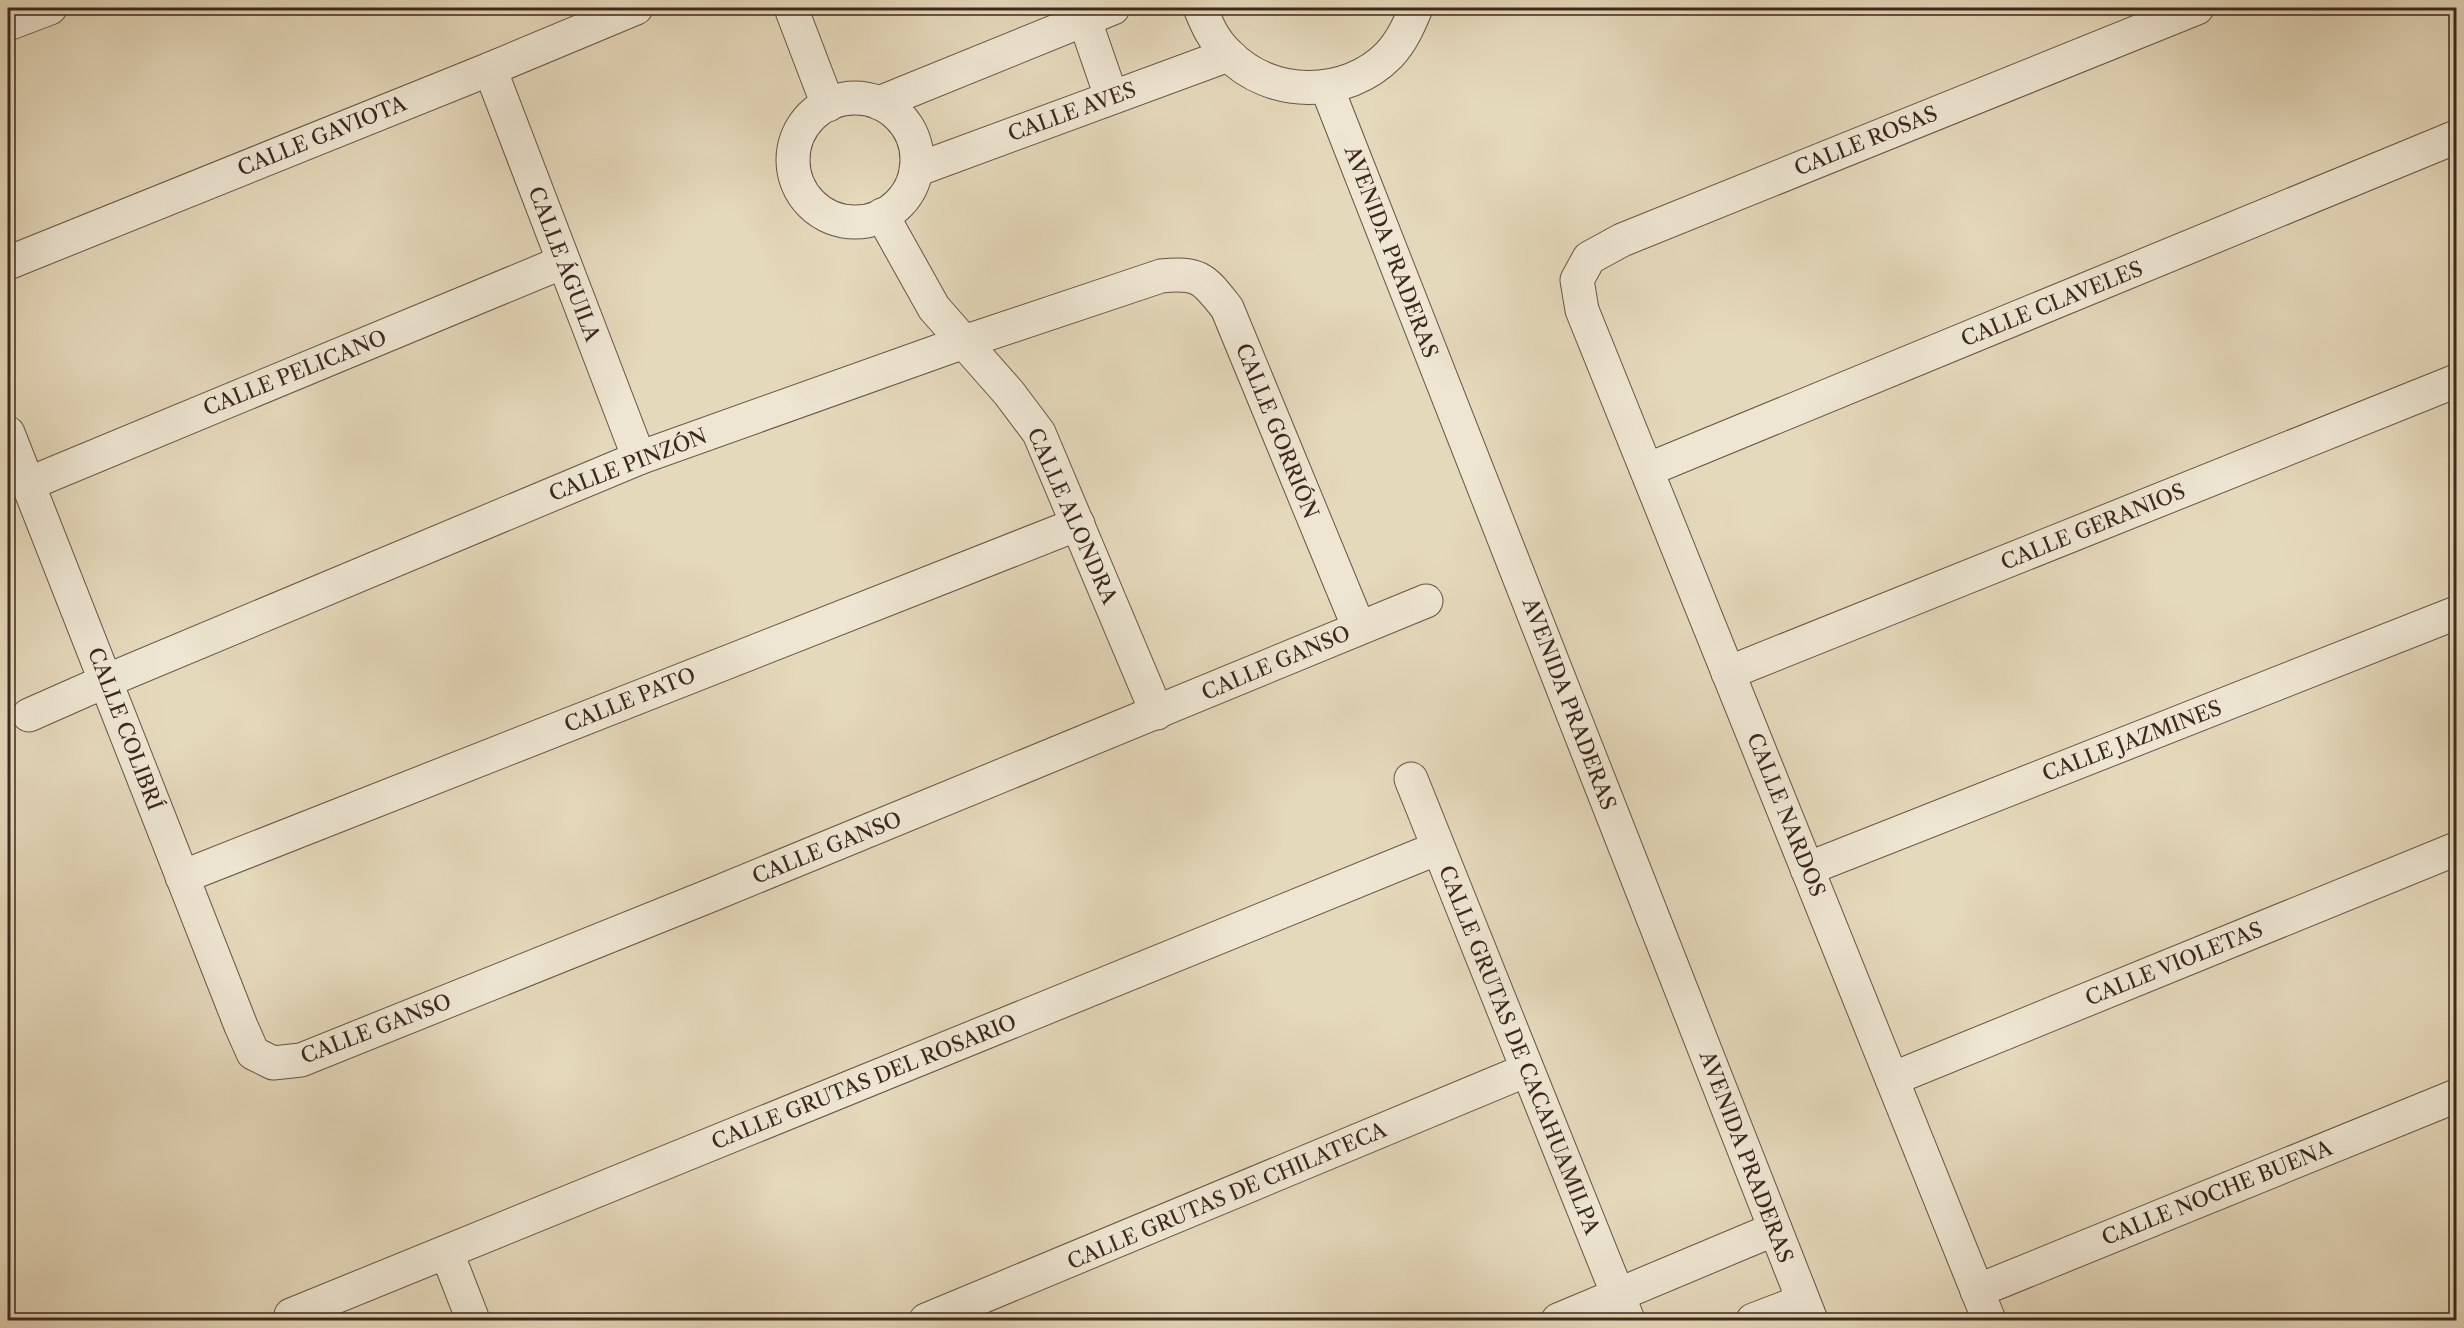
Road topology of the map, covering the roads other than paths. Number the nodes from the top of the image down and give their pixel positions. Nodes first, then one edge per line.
1 (50, 8) edge
2 (636, 8) edge
3 (791, 8) edge
4 (1200, 8) edge
5 (1416, 8) edge
6 (2197, 8) edge
7 (1098, 13) edge
8 (8, 24) edge
9 (1228, 55) junction
10 (490, 69) junction
11 (1327, 88) junction
12 (1111, 96) junction
13 (879, 103) junction
14 (828, 105) junction
15 (2457, 137) edge
16 (916, 170) junction
17 (882, 215) junction
18 (563, 262) junction
19 (8, 263) edge
20 (1161, 276) joint
21 (1582, 310) joint
22 (964, 342) junction
23 (2457, 381) edge
24 (8, 433) edge
25 (639, 458) junction
26 (1647, 470) junction
27 (28, 484) junction
28 (1078, 524) junction
29 (1426, 602) dead end
30 (2457, 613) edge
31 (1359, 628) junction
32 (1728, 673) junction
33 (106, 681) junction
34 (1157, 713) junction
35 (29, 715) dead end
36 (1410, 779) dead end
37 (1438, 848) junction
38 (2457, 849) edge
39 (1807, 868) junction
40 (182, 877) junction
41 (241, 1026) joint
42 (1527, 1070) junction
43 (1892, 1079) junction
44 (2457, 1096) edge
45 (1775, 1229) junction
46 (447, 1253) junction
47 (1977, 1291) junction
48 (1623, 1308) edge
49 (1807, 1311) edge
50 (291, 1315) dead end
51 (473, 1320) edge
52 (926, 1320) edge
53 (1558, 1320) edge
54 (1753, 1320) edge
55 (1989, 1320) edge

1 - 8 street
2 - 10 street, CALLE GAVIOTA
3 - 14 street
4 - 9 street
5 - 11 street
6 - 21 street, CALLE ROSAS
7 - 12 street
7 - 13 street
9 - 11 street
9 - 12 street, CALLE AVES
10 - 18 street, CALLE ÁGUILA
10 - 19 street, CALLE GAVIOTA
11 - 45 street, AVENIDA PRADERAS
12 - 16 street, CALLE AVES
13 - 14 street
13 - 16 street
14 - 17 street
15 - 26 street, CALLE CLAVELES
16 - 17 street
17 - 22 street, CALLE ALONDRA
18 - 25 street, CALLE ÁGUILA
18 - 27 street, CALLE PELICANO
20 - 22 street, CALLE PINZÓN
20 - 31 street, CALLE GORRIÓN
21 - 26 street, CALLE NARDOS
22 - 25 street, CALLE PINZÓN
22 - 28 street, CALLE ALONDRA
23 - 32 street, CALLE GERANIOS
24 - 27 street, CALLE COLIBRÍ
25 - 33 street, CALLE PINZÓN
26 - 32 street, CALLE NARDOS
27 - 33 street, CALLE COLIBRÍ
28 - 34 street, CALLE ALONDRA
28 - 40 street, CALLE PATO
29 - 31 street, CALLE GANSO
30 - 39 street, CALLE JAZMINES
31 - 34 street, CALLE GANSO
32 - 39 street, CALLE NARDOS
33 - 35 street, CALLE PINZÓN
33 - 40 street, CALLE COLIBRÍ
34 - 41 street, CALLE GANSO
36 - 37 street, CALLE GRUTAS DE CACAHUAMILPA
37 - 42 street, CALLE GRUTAS DE CACAHUAMILPA
37 - 46 street, CALLE GRUTAS DEL ROSARIO
38 - 43 street, CALLE VIOLETAS
39 - 43 street, CALLE NARDOS
40 - 41 street, CALLE COLIBRÍ
42 - 48 street, CALLE GRUTAS DE CACAHUAMILPA
42 - 52 street, CALLE GRUTAS DE CHILATECA
43 - 47 street, CALLE NARDOS
44 - 47 street, CALLE NOCHE BUENA
45 - 48 street
45 - 49 street, AVENIDA PRADERAS
46 - 50 street, CALLE GRUTAS DEL ROSARIO
46 - 51 street
47 - 55 street, CALLE NARDOS
48 - 53 street
49 - 54 street

